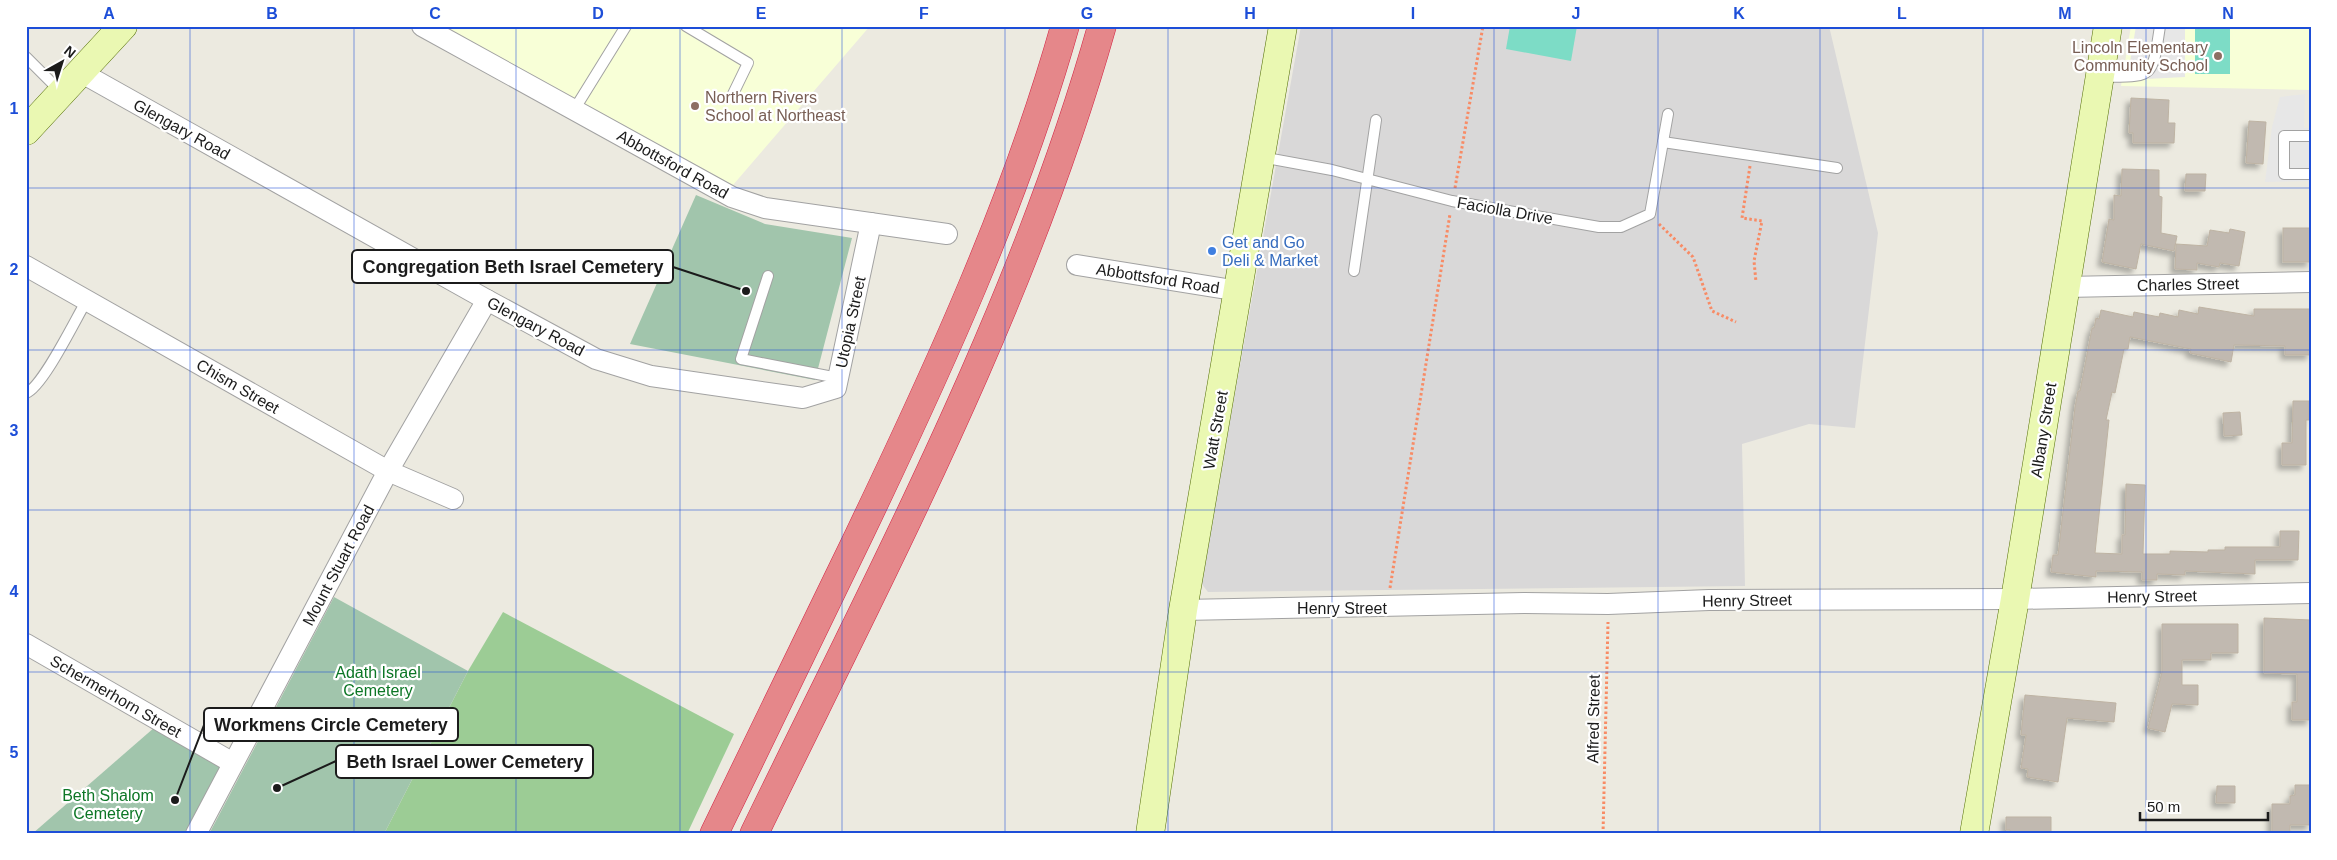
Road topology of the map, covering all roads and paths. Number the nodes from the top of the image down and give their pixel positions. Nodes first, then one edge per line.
1 (123, 26) edge
2 (422, 26) edge
3 (626, 26) edge
4 (686, 26) edge
5 (1065, 26) edge
6 (1102, 26) edge
7 (1283, 26) edge
8 (1483, 26) edge
9 (2108, 26) edge
10 (2160, 26) edge
11 (26, 58) edge
12 (82, 73) junction
13 (2100, 78) junction
14 (62, 94) junction
15 (732, 96) dead end
16 (574, 110) junction
17 (1668, 114) dead end
18 (1376, 120) dead end
19 (26, 131) edge
20 (2311, 136) edge
21 (1663, 142) junction
22 (1752, 156) junction
23 (1260, 157) junction
24 (1837, 168) dead end
25 (2311, 174) edge
26 (1366, 179) junction
27 (1452, 201) junction
28 (1650, 214) junction
29 (871, 223) junction
30 (947, 234) dead end
31 (1077, 265) dead end
32 (26, 266) edge
33 (1354, 271) dead end
34 (768, 276) dead end
35 (1756, 282) dead end
36 (2311, 282) edge
37 (2066, 287) junction
38 (1239, 291) junction
39 (86, 300) junction
40 (486, 300) junction
41 (1736, 322) dead end
42 (838, 378) junction
43 (26, 393) edge
44 (804, 398) joint
45 (388, 471) junction
46 (453, 499) dead end
47 (2311, 592) edge
48 (2015, 599) junction
49 (1608, 604) junction
50 (1387, 607) junction
51 (1183, 610) junction
52 (26, 644) edge
53 (232, 763) junction
54 (196, 834) edge
55 (714, 834) edge
56 (754, 834) edge
57 (1150, 834) edge
58 (1603, 834) edge
59 (1974, 834) edge

1 - 12 street
2 - 16 street, Abbottsford Road
3 - 16 lane
4 - 15 lane
5 - 55 highway
6 - 56 highway
7 - 23 street, Watt Street
8 - 27 path
9 - 13 street, Albany Street
10 - 13 lane
11 - 14 lane
12 - 14 street
12 - 40 street, Glengary Road
13 - 37 street, Albany Street
14 - 19 street
16 - 29 street, Abbottsford Road
17 - 21 lane
18 - 26 lane
20 - 25 lane
21 - 22 lane
21 - 28 lane
22 - 24 lane
22 - 35 path
23 - 26 lane, Faciolla Drive
23 - 38 street, Watt Street
26 - 27 lane, Faciolla Drive
26 - 33 lane
27 - 28 lane, Faciolla Drive
27 - 50 path
28 - 41 path
29 - 30 street, Abbottsford Road
29 - 42 street, Utopia Street
31 - 38 street, Abbottsford Road
32 - 39 street, Chism Street
34 - 42 lane
36 - 37 street, Charles Street
37 - 48 street, Albany Street
38 - 51 street, Watt Street
39 - 43 lane
39 - 45 street, Chism Street
40 - 44 street, Glengary Road
40 - 45 street, Mount Stuart Road
42 - 44 street, Utopia Street
45 - 46 street, Chism Street
45 - 53 street, Mount Stuart Road
47 - 48 street, Henry Street
48 - 49 street, Henry Street
48 - 59 street, Albany Street
49 - 50 street, Henry Street
49 - 58 path, Alfred Street
50 - 51 street, Henry Street
51 - 57 street, Watt Street
52 - 53 street, Schermerhorn Street
53 - 54 street, Mount Stuart Road

